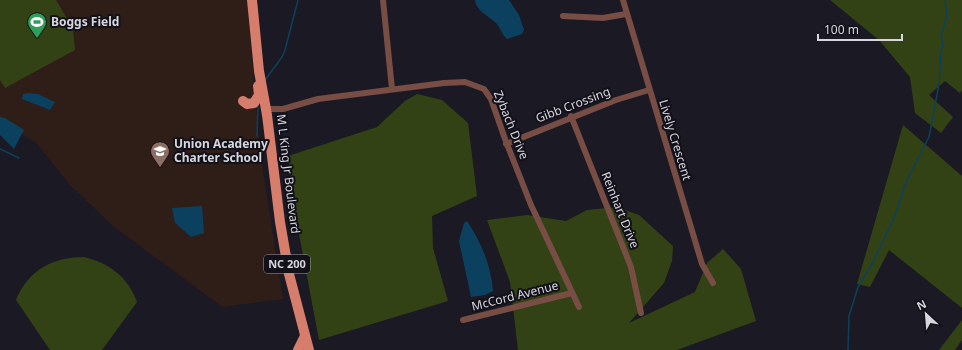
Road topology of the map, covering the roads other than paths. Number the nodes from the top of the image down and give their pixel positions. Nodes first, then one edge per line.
1 (249, 0) edge
2 (252, 0) edge
3 (383, 0) edge
4 (622, 0) edge
5 (626, 14) junction
6 (563, 16) dead end
7 (392, 89) junction
8 (649, 90) junction
9 (243, 101) dead end
10 (266, 109) junction
11 (571, 116) junction
12 (506, 144) junction
13 (713, 283) dead end
14 (572, 292) junction
15 (579, 307) dead end
16 (641, 313) dead end
17 (463, 320) dead end
18 (305, 336) junction
19 (298, 350) edge
20 (309, 350) edge

1 - 9 main road
2 - 10 main road, M L King Jr Boulevard / NC 200
3 - 7 street
4 - 5 street, Lively Crescent
5 - 6 street
5 - 8 street, Lively Crescent
7 - 10 street, Zybach Drive
7 - 12 street, Zybach Drive
8 - 11 street, Gibb Crossing
8 - 13 street, Lively Crescent
10 - 18 main road, M L King Jr Boulevard / NC 200
11 - 12 street, Gibb Crossing
11 - 16 street, Reinhart Drive
12 - 14 street, Zybach Drive
14 - 15 street, Zybach Drive
14 - 17 street, McCord Avenue
18 - 19 main road
18 - 20 main road, M L King Jr Boulevard / NC 200

